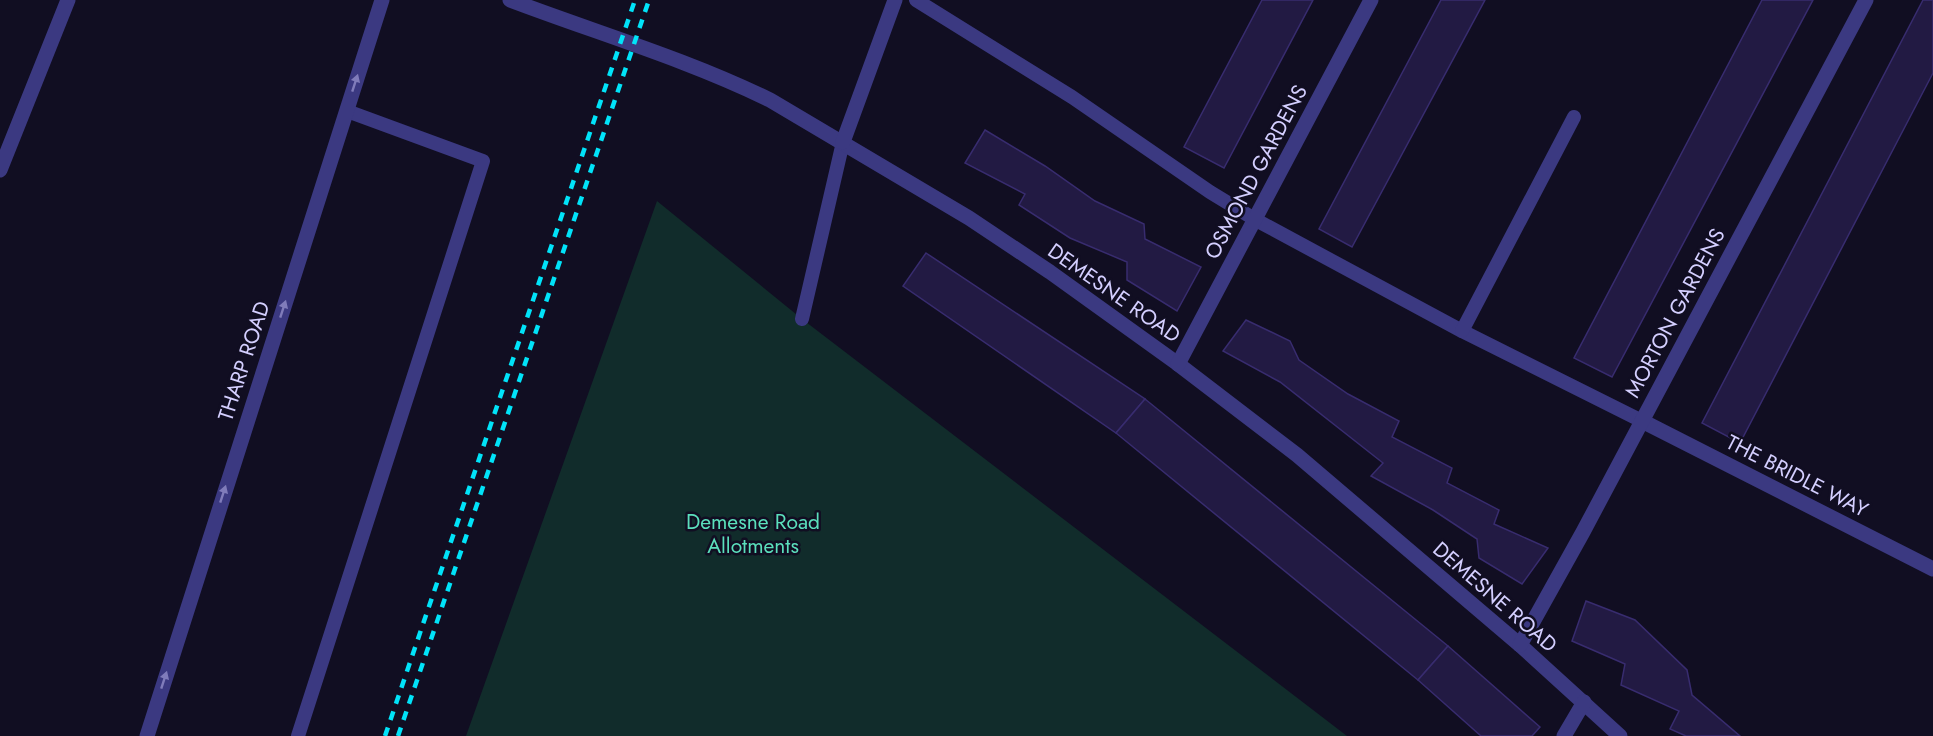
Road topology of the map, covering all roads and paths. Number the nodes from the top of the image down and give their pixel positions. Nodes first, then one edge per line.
1 (68, 0) edge
2 (382, 0) edge
3 (510, 0) edge
4 (895, 0) edge
5 (916, 0) edge
6 (1371, 0) edge
7 (1866, 0) edge
8 (346, 111) junction
9 (1574, 117) dead end
10 (843, 142) junction
11 (0, 170) edge
12 (1256, 220) junction
13 (802, 319) dead end
14 (1462, 331) junction
15 (1178, 364) junction
16 (1642, 421) junction
17 (1933, 569) edge
18 (1520, 645) junction
19 (1584, 702) junction
20 (147, 736) edge
21 (298, 736) edge
22 (1564, 736) edge
23 (1620, 736) edge

1 - 11 street
8 -> 2 street, THARP ROAD
3 - 10 street, DEMESNE ROAD
4 - 10 street
5 - 12 lane
6 - 12 street, OSMOND GARDENS
7 - 16 street, MORTON GARDENS
20 -> 8 street, THARP ROAD
8 - 21 lane
9 - 14 lane
10 - 13 lane
10 - 15 street, DEMESNE ROAD
12 - 14 lane
12 - 15 street, OSMOND GARDENS
14 - 16 lane
15 - 18 street, DEMESNE ROAD
16 - 17 street, THE BRIDLE WAY
16 - 18 street, MORTON GARDENS
18 - 19 street, DEMESNE ROAD
19 - 22 street
19 - 23 street, DEMESNE ROAD

